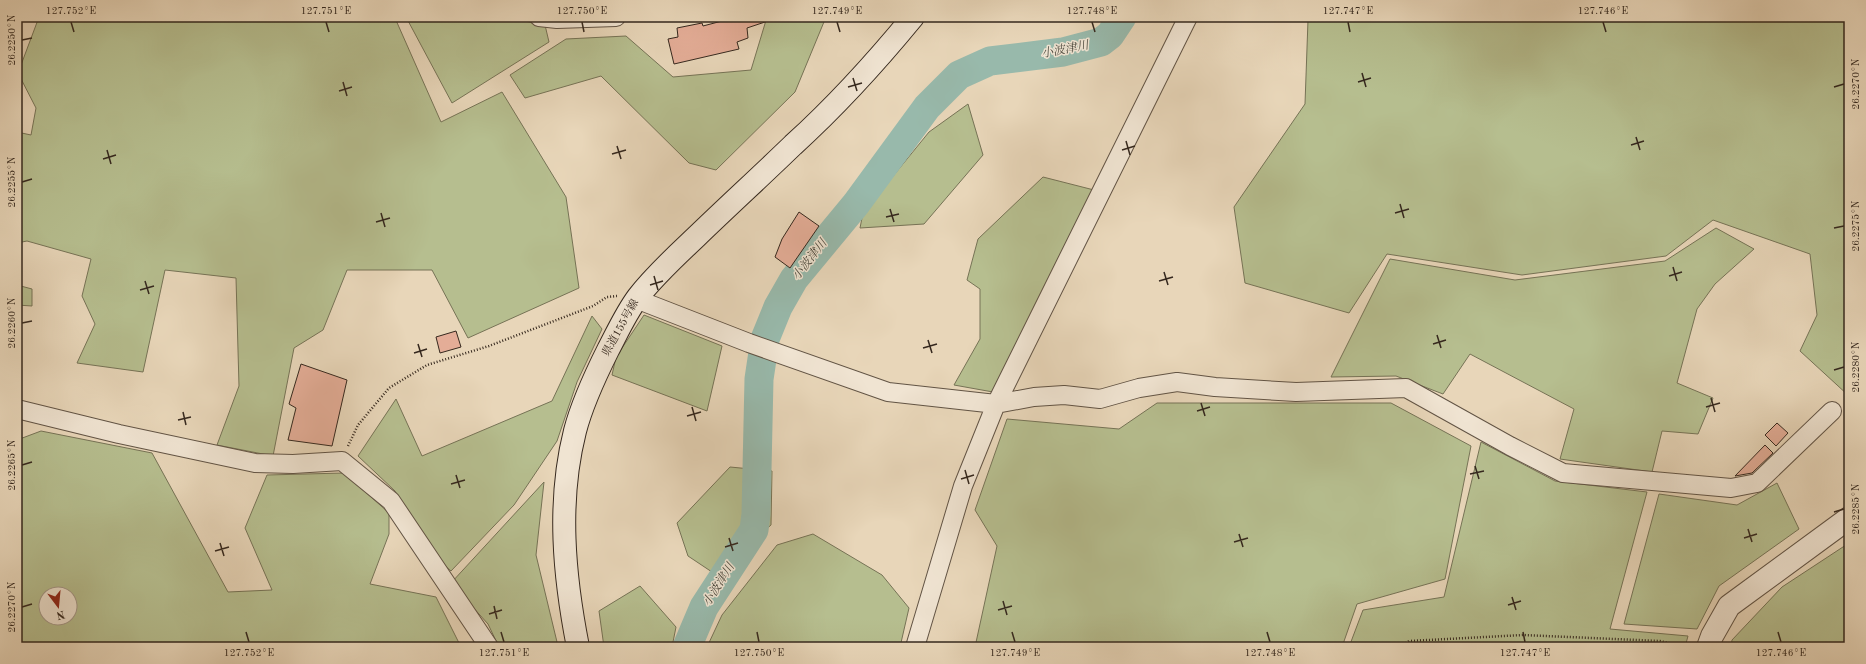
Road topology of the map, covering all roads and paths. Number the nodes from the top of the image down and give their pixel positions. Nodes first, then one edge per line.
1 (540, 17) edge
2 (616, 17) edge
3 (913, 17) edge
4 (1188, 17) edge
5 (636, 299) junction
6 (996, 404) junction
7 (17, 409) edge
8 (1832, 411) dead end
9 (342, 460) junction
10 (1849, 518) edge
11 (489, 647) edge
12 (578, 647) edge
13 (915, 647) edge
14 (1401, 647) edge
15 (1686, 647) edge
16 (1708, 647) edge

1 - 2 street
3 - 5 main road, 県道155号線
4 - 6 street
5 - 6 street
5 - 9 path
5 - 12 main road, 県道155号線
6 - 8 street
6 - 13 street
7 - 9 street
9 - 11 street
10 - 16 main road
14 - 15 path

